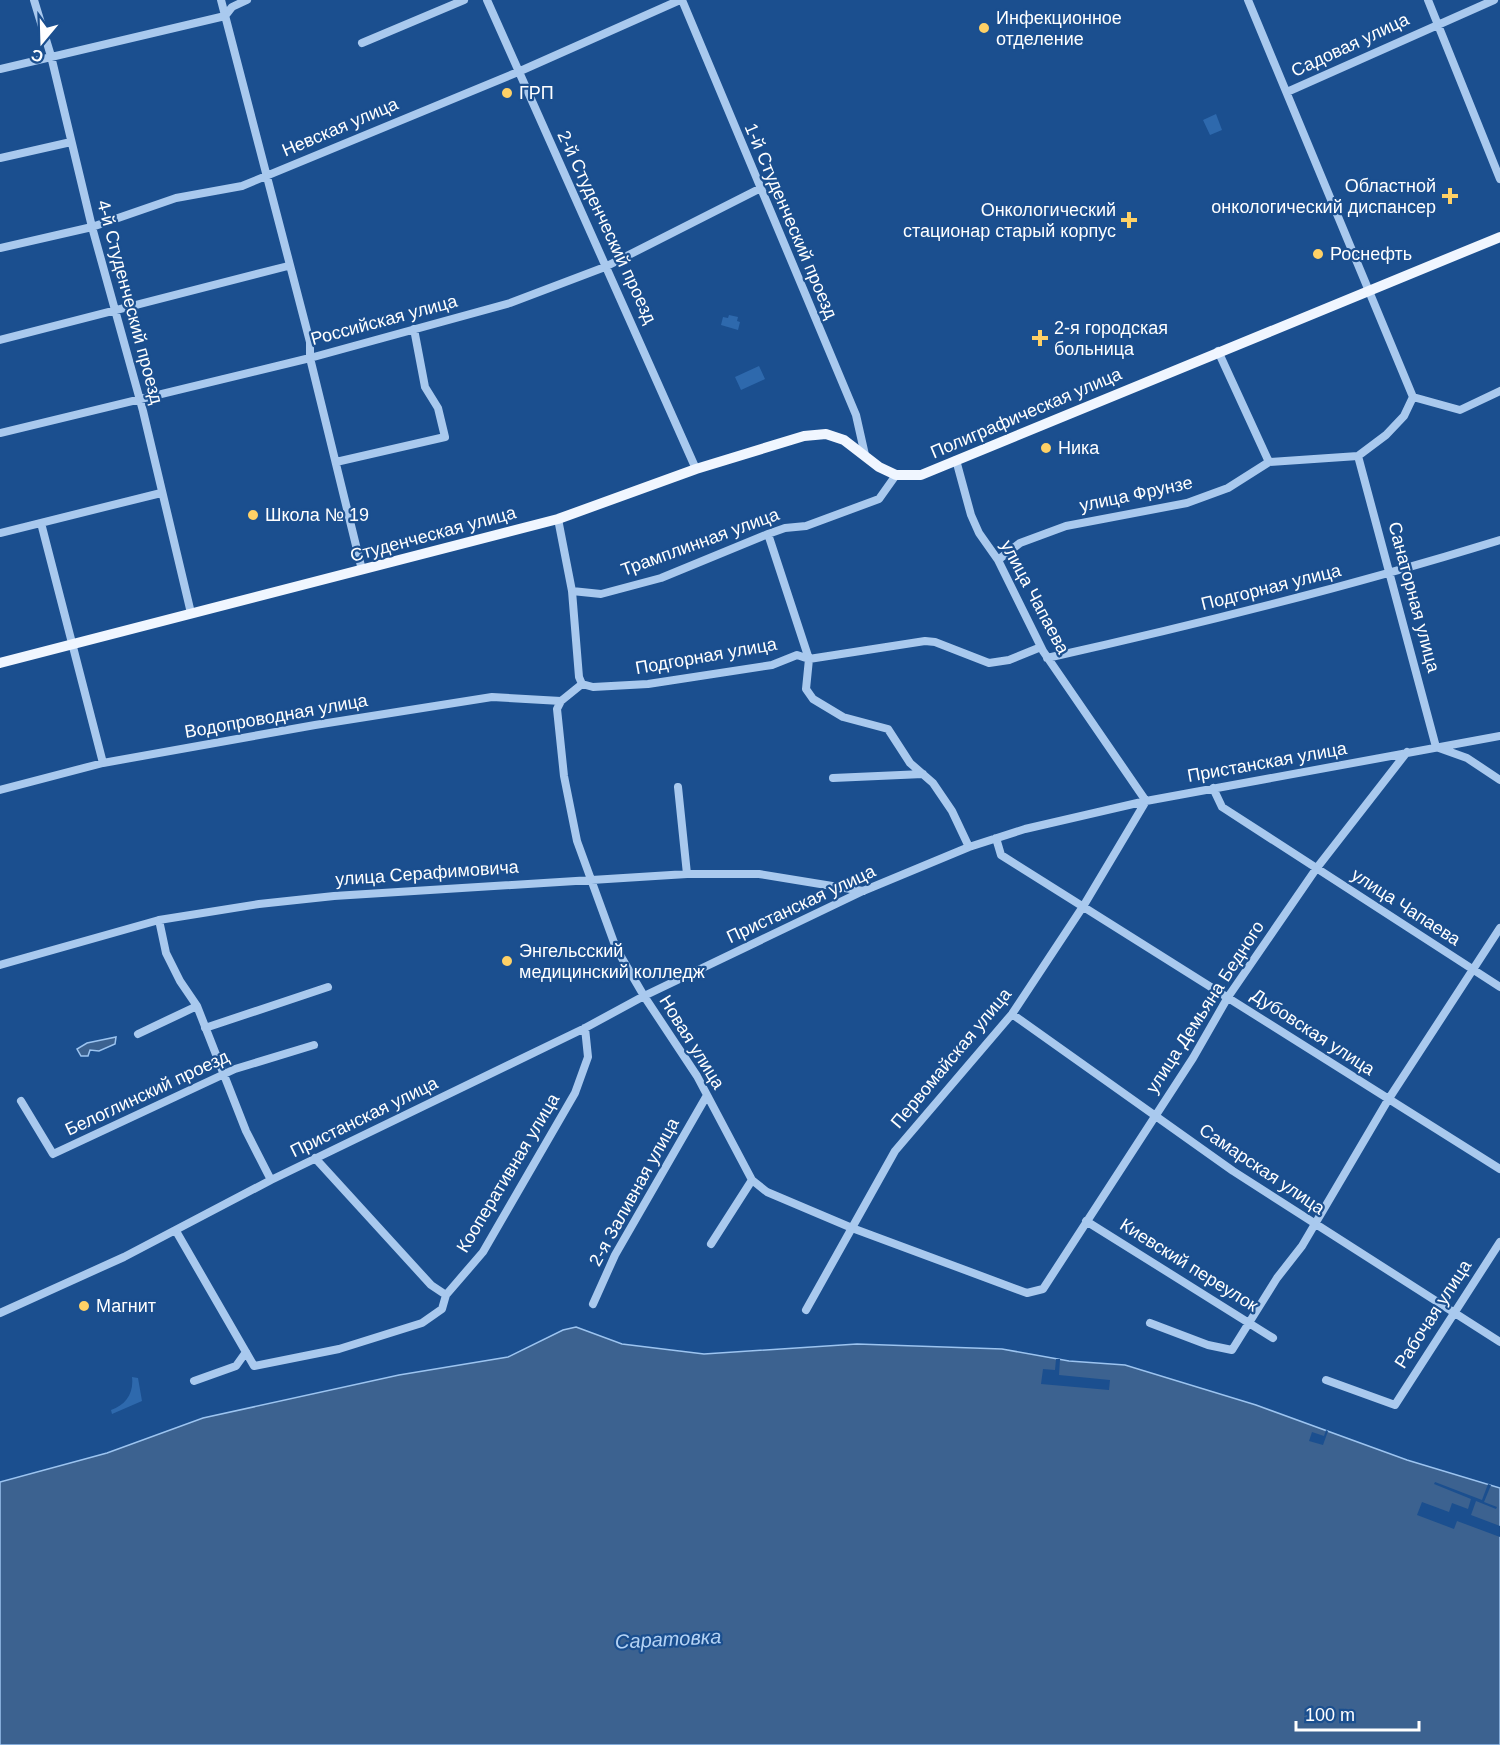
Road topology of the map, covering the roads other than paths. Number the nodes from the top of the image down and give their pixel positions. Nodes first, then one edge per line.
1 (34, 0) edge
2 (221, 0) edge
3 (247, 0) edge
4 (464, 0) edge
5 (487, 0) edge
6 (681, 0) edge
7 (1248, 0) edge
8 (1428, 0) edge
9 (1494, 0) edge
10 (225, 16) junction
11 (1438, 23) junction
12 (362, 44) dead end
13 (51, 56) junction
14 (0, 69) edge
15 (518, 72) junction
16 (1287, 92) junction
17 (71, 142) junction
18 (0, 158) edge
19 (266, 174) junction
20 (1500, 179) edge
21 (759, 189) junction
22 (92, 227) junction
23 (1500, 237) edge
24 (0, 248) edge
25 (288, 266) junction
26 (605, 267) junction
27 (1369, 290) junction
28 (116, 309) junction
29 (414, 329) junction
30 (0, 340) edge
31 (1218, 351) junction
32 (310, 358) junction
33 (1500, 391) edge
34 (138, 397) junction
35 (1413, 397) junction
36 (0, 433) edge
37 (865, 456) junction
38 (1358, 456) junction
39 (956, 460) junction
40 (336, 462) junction
41 (1269, 462) junction
42 (696, 469) junction
43 (896, 475) junction
44 (161, 493) junction
45 (558, 519) junction
46 (41, 523) junction
47 (0, 533) edge
48 (768, 534) junction
49 (1500, 540) edge
50 (998, 560) junction
51 (362, 570) junction
52 (1392, 573) junction
53 (572, 591) junction
54 (191, 613) junction
55 (72, 645) junction
56 (1041, 647) junction
57 (1047, 658) junction
58 (809, 659) junction
59 (0, 663) edge
60 (582, 684) junction
61 (561, 700) junction
62 (1500, 736) edge
63 (1436, 747) junction
64 (1407, 752) junction
65 (103, 763) junction
66 (923, 774) junction
67 (833, 778) dead end
68 (1500, 780) edge
69 (678, 787) dead end
70 (1213, 788) junction
71 (0, 790) edge
72 (1146, 801) junction
73 (996, 838) junction
74 (969, 847) junction
75 (1316, 869) junction
76 (687, 874) junction
77 (590, 880) junction
78 (863, 891) junction
79 (1083, 905) junction
80 (159, 920) junction
81 (1500, 928) edge
82 (0, 965) edge
83 (1473, 970) junction
84 (328, 987) dead end
85 (1500, 987) edge
86 (644, 996) junction
87 (1228, 997) junction
88 (197, 1006) junction
89 (1012, 1014) junction
90 (205, 1028) junction
91 (585, 1028) junction
92 (138, 1034) dead end
93 (314, 1045) dead end
94 (223, 1076) junction
95 (706, 1097) junction
96 (1388, 1100) junction
97 (21, 1101) dead end
98 (1154, 1116) junction
99 (315, 1158) junction
100 (1500, 1169) edge
101 (271, 1180) junction
102 (752, 1180) junction
103 (1086, 1221) junction
104 (1314, 1223) junction
105 (852, 1228) junction
106 (176, 1231) junction
107 (1500, 1242) edge
108 (711, 1244) dead end
109 (1043, 1290) joint
110 (446, 1295) junction
111 (593, 1304) dead end
112 (806, 1310) dead end
113 (1453, 1312) junction
114 (0, 1313) edge
115 (1150, 1323) dead end
116 (1250, 1323) junction
117 (1273, 1338) dead end
118 (1500, 1342) edge
119 (246, 1352) junction
120 (1326, 1380) dead end
121 (194, 1381) dead end

1 - 13 street, 4-й Студенческий проезд
2 - 10 street
3 - 10 street
4 - 12 street
5 - 15 street, 2-й Студенческий проезд
6 - 15 street, Невская улица
6 - 21 street, 1-й Студенческий проезд
7 - 16 street
8 - 11 street
9 - 11 street, Садовая улица
10 - 13 street
10 - 19 street
11 - 16 street, Садовая улица
11 - 20 street
13 - 14 street
13 - 17 street, 4-й Студенческий проезд
15 - 19 street, Невская улица
15 - 26 street, 2-й Студенческий проезд
16 - 27 street
17 - 18 street
17 - 22 street, 4-й Студенческий проезд
19 - 22 street, Невская улица
19 - 25 street
21 - 26 street, Российская улица
21 - 37 street, 1-й Студенческий проезд
22 - 24 street, Невская улица
22 - 28 street, 4-й Студенческий проезд
23 - 27 main road, Полиграфическая улица
25 - 28 street
25 - 32 street
26 - 29 street, Российская улица
26 - 42 street, 2-й Студенческий проезд
27 - 31 main road, Полиграфическая улица
27 - 35 street
28 - 30 street
28 - 34 street, 4-й Студенческий проезд
29 - 32 street, Российская улица
29 - 40 street
31 - 39 main road, Полиграфическая улица
31 - 41 street
32 - 34 street, Российская улица
32 - 40 street
33 - 35 street
34 - 36 street, Российская улица
34 - 44 street, 4-й Студенческий проезд
35 - 38 street
37 - 42 main road, Студенческая улица
37 - 43 main road
38 - 41 street, улица Фрунзе
38 - 52 street, Санаторная улица
39 - 43 main road, Полиграфическая улица
39 - 50 street, улица Чапаева
40 - 51 street
41 - 50 street, улица Фрунзе
42 - 45 main road, Студенческая улица
43 - 48 street, Трамплинная улица
44 - 46 street
44 - 54 street, 4-й Студенческий проезд
45 - 51 main road, Студенческая улица
45 - 53 street
46 - 47 street
46 - 55 street
48 - 53 street, Трамплинная улица
48 - 58 street
49 - 52 street, Подгорная улица
50 - 56 street, улица Чапаева
51 - 54 main road, Студенческая улица
52 - 57 street, Подгорная улица
52 - 63 street, Санаторная улица
53 - 60 street
54 - 55 main road, Студенческая улица
55 - 59 main road, Студенческая улица
55 - 65 street
56 - 57 street, улица Чапаева
56 - 58 street, Подгорная улица
57 - 72 street, улица Чапаева
58 - 60 street, Подгорная улица
58 - 66 street
60 - 61 street
61 - 65 street, Водопроводная улица
61 - 77 street, Новая улица
62 - 63 street, Пристанская улица
63 - 64 street, Пристанская улица
63 - 68 street
64 - 70 street, Пристанская улица
64 - 75 street, улица Демьяна Бедного
65 - 71 street, Водопроводная улица
66 - 67 street
66 - 74 street
69 - 76 street
70 - 72 street, Пристанская улица
70 - 75 street, улица Чапаева
72 - 73 street, Пристанская улица
72 - 79 street, Первомайская улица
73 - 74 street, Пристанская улица
73 - 79 street, Дубовская улица
74 - 78 street, Пристанская улица
75 - 83 street, улица Чапаева
75 - 87 street, улица Демьяна Бедного
76 - 77 street, улица Серафимовича
76 - 78 street, улица Серафимовича
77 - 80 street, улица Серафимовича
77 - 86 street, Новая улица
78 - 86 street, Пристанская улица
79 - 87 street, Дубовская улица
79 - 89 street, Первомайская улица
80 - 82 street, улица Серафимовича
80 - 88 street
81 - 83 street
83 - 85 street, улица Чапаева
83 - 96 street
84 - 90 street
86 - 91 street, Пристанская улица
86 - 95 street, Новая улица
87 - 96 street, Дубовская улица
87 - 98 street, улица Демьяна Бедного
88 - 90 street
88 - 92 street
89 - 98 street, Самарская улица
89 - 105 street, Первомайская улица
90 - 94 street
91 - 99 street, Пристанская улица
91 - 110 street, Кооперативная улица
93 - 94 street, Белоглинский проезд
94 - 97 street, Белоглинский проезд
94 - 101 street
95 - 102 street, Новая улица
95 - 111 street, 2-я Заливная улица
96 - 100 street, Дубовская улица
96 - 104 street
98 - 103 street, улица Демьяна Бедного
98 - 104 street, Самарская улица
99 - 101 street, Пристанская улица
99 - 110 street
101 - 106 street, Пристанская улица
102 - 105 street, Новая улица
102 - 108 street
103 - 109 street, улица Демьяна Бедного
103 - 116 street, Киевский переулок
104 - 113 street, Самарская улица
104 - 116 street
105 - 109 street, Новая улица
105 - 112 street, Первомайская улица
106 - 114 street, Пристанская улица
106 - 119 street
107 - 113 street, Рабочая улица
110 - 119 street, Кооперативная улица
113 - 118 street, Самарская улица
113 - 120 street, Рабочая улица
115 - 116 street
116 - 117 street, Киевский переулок
119 - 121 street

